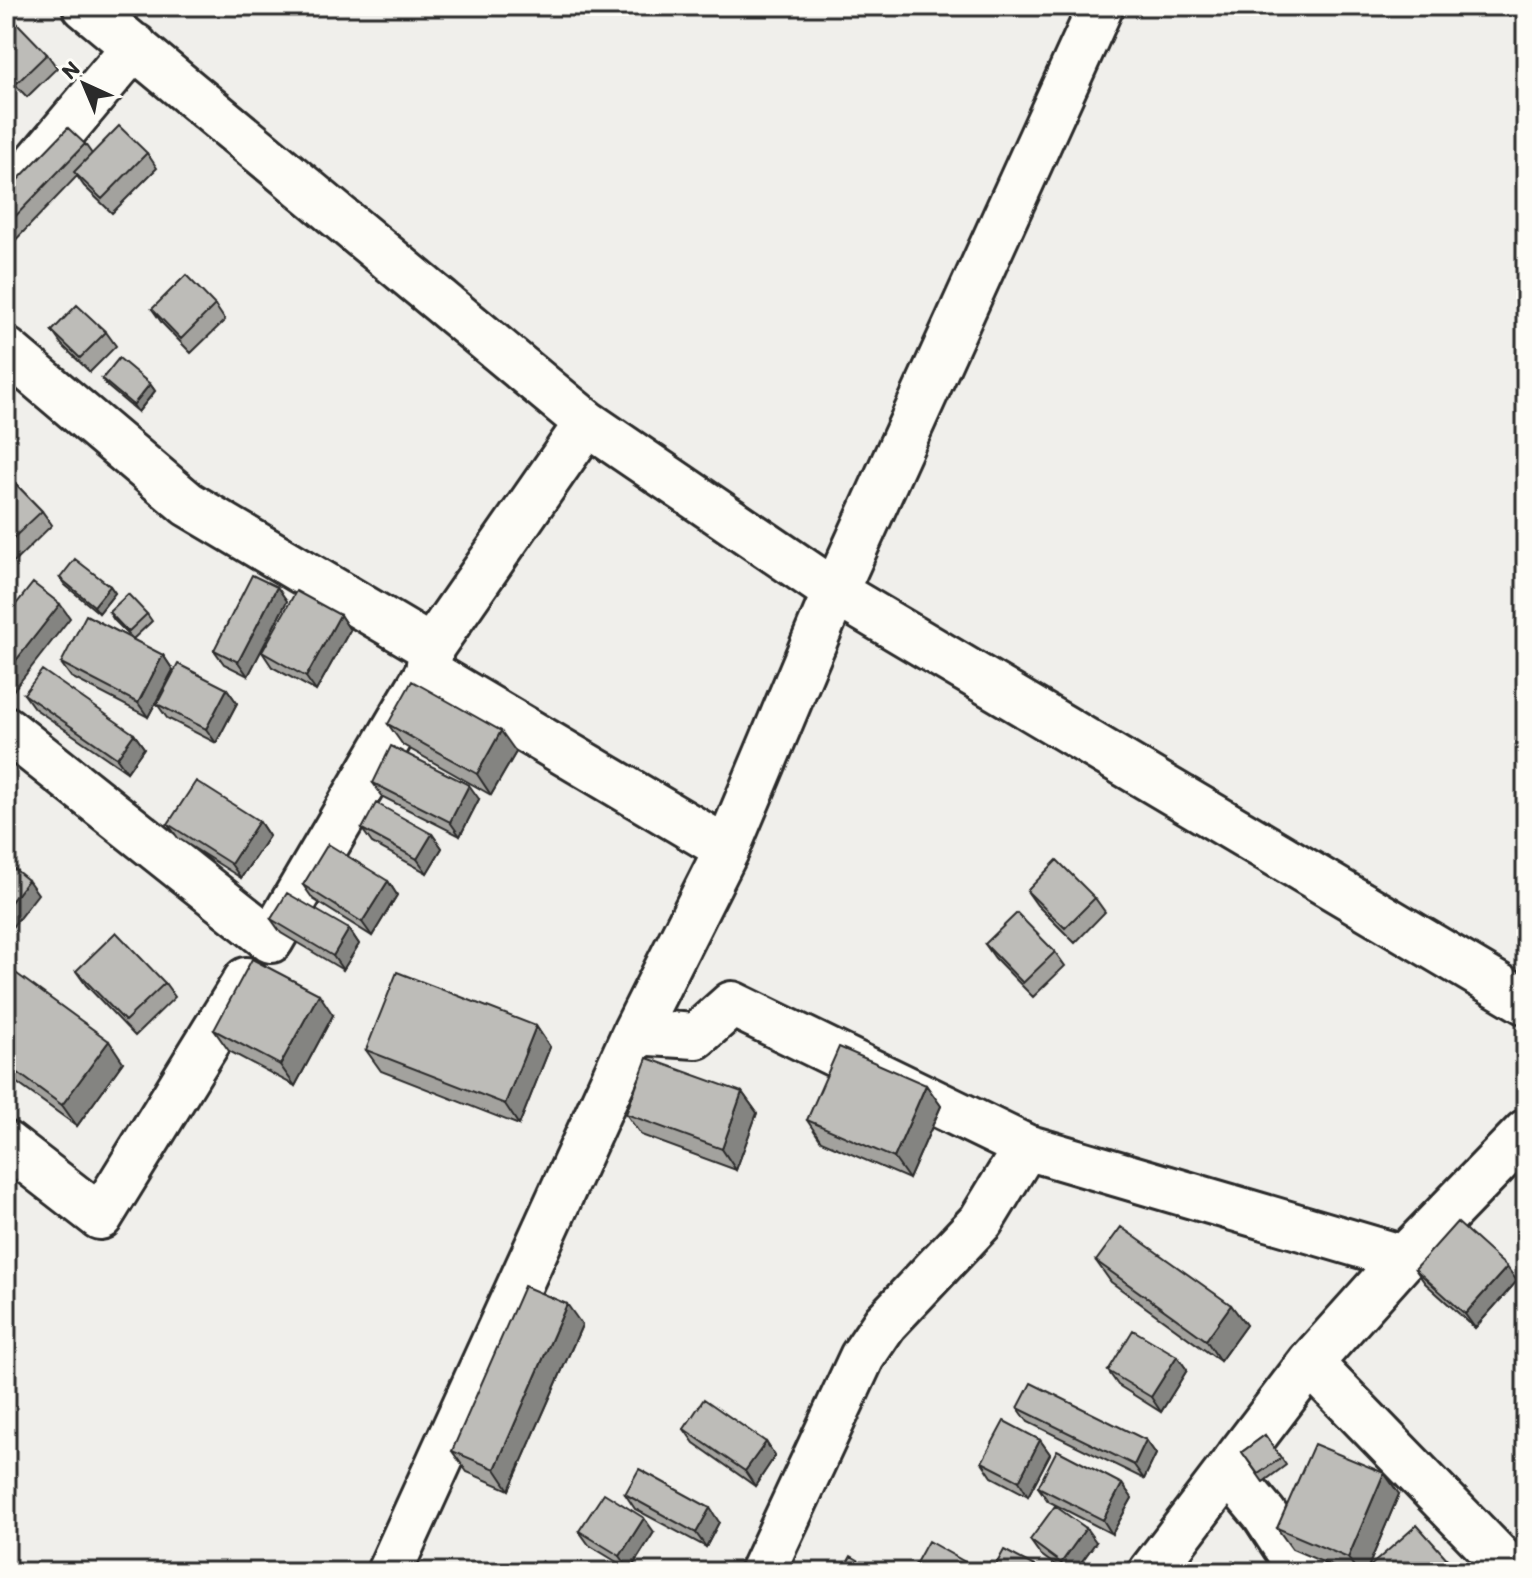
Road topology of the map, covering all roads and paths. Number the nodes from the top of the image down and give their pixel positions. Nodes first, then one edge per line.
1 (85, 6) edge
2 (1101, 6) edge
3 (135, 46) junction
4 (6, 199) edge
5 (6, 350) edge
6 (587, 423) junction
7 (835, 592) junction
8 (430, 660) junction
9 (6, 729) edge
10 (727, 849) junction
11 (271, 940) junction
12 (1526, 1002) edge
13 (635, 1032) junction
14 (1526, 1132) edge
15 (6, 1144) edge
16 (1026, 1147) junction
17 (1404, 1258) junction
18 (1310, 1363) junction
19 (1228, 1471) junction
20 (389, 1572) edge
21 (762, 1572) edge
22 (1151, 1572) edge
23 (1302, 1572) edge
24 (1513, 1572) edge

1 - 3 street
2 - 7 street
3 - 4 street
3 - 6 street
5 - 8 street
6 - 7 street
6 - 8 street
7 - 10 street
7 - 12 street
8 - 10 street
8 - 11 street
9 - 11 street
10 - 13 street
11 - 15 street
13 - 16 street
13 - 20 street
14 - 17 street
16 - 17 street
16 - 21 street
17 - 18 street
18 - 19 street
18 - 24 street
19 - 22 street
19 - 23 street

